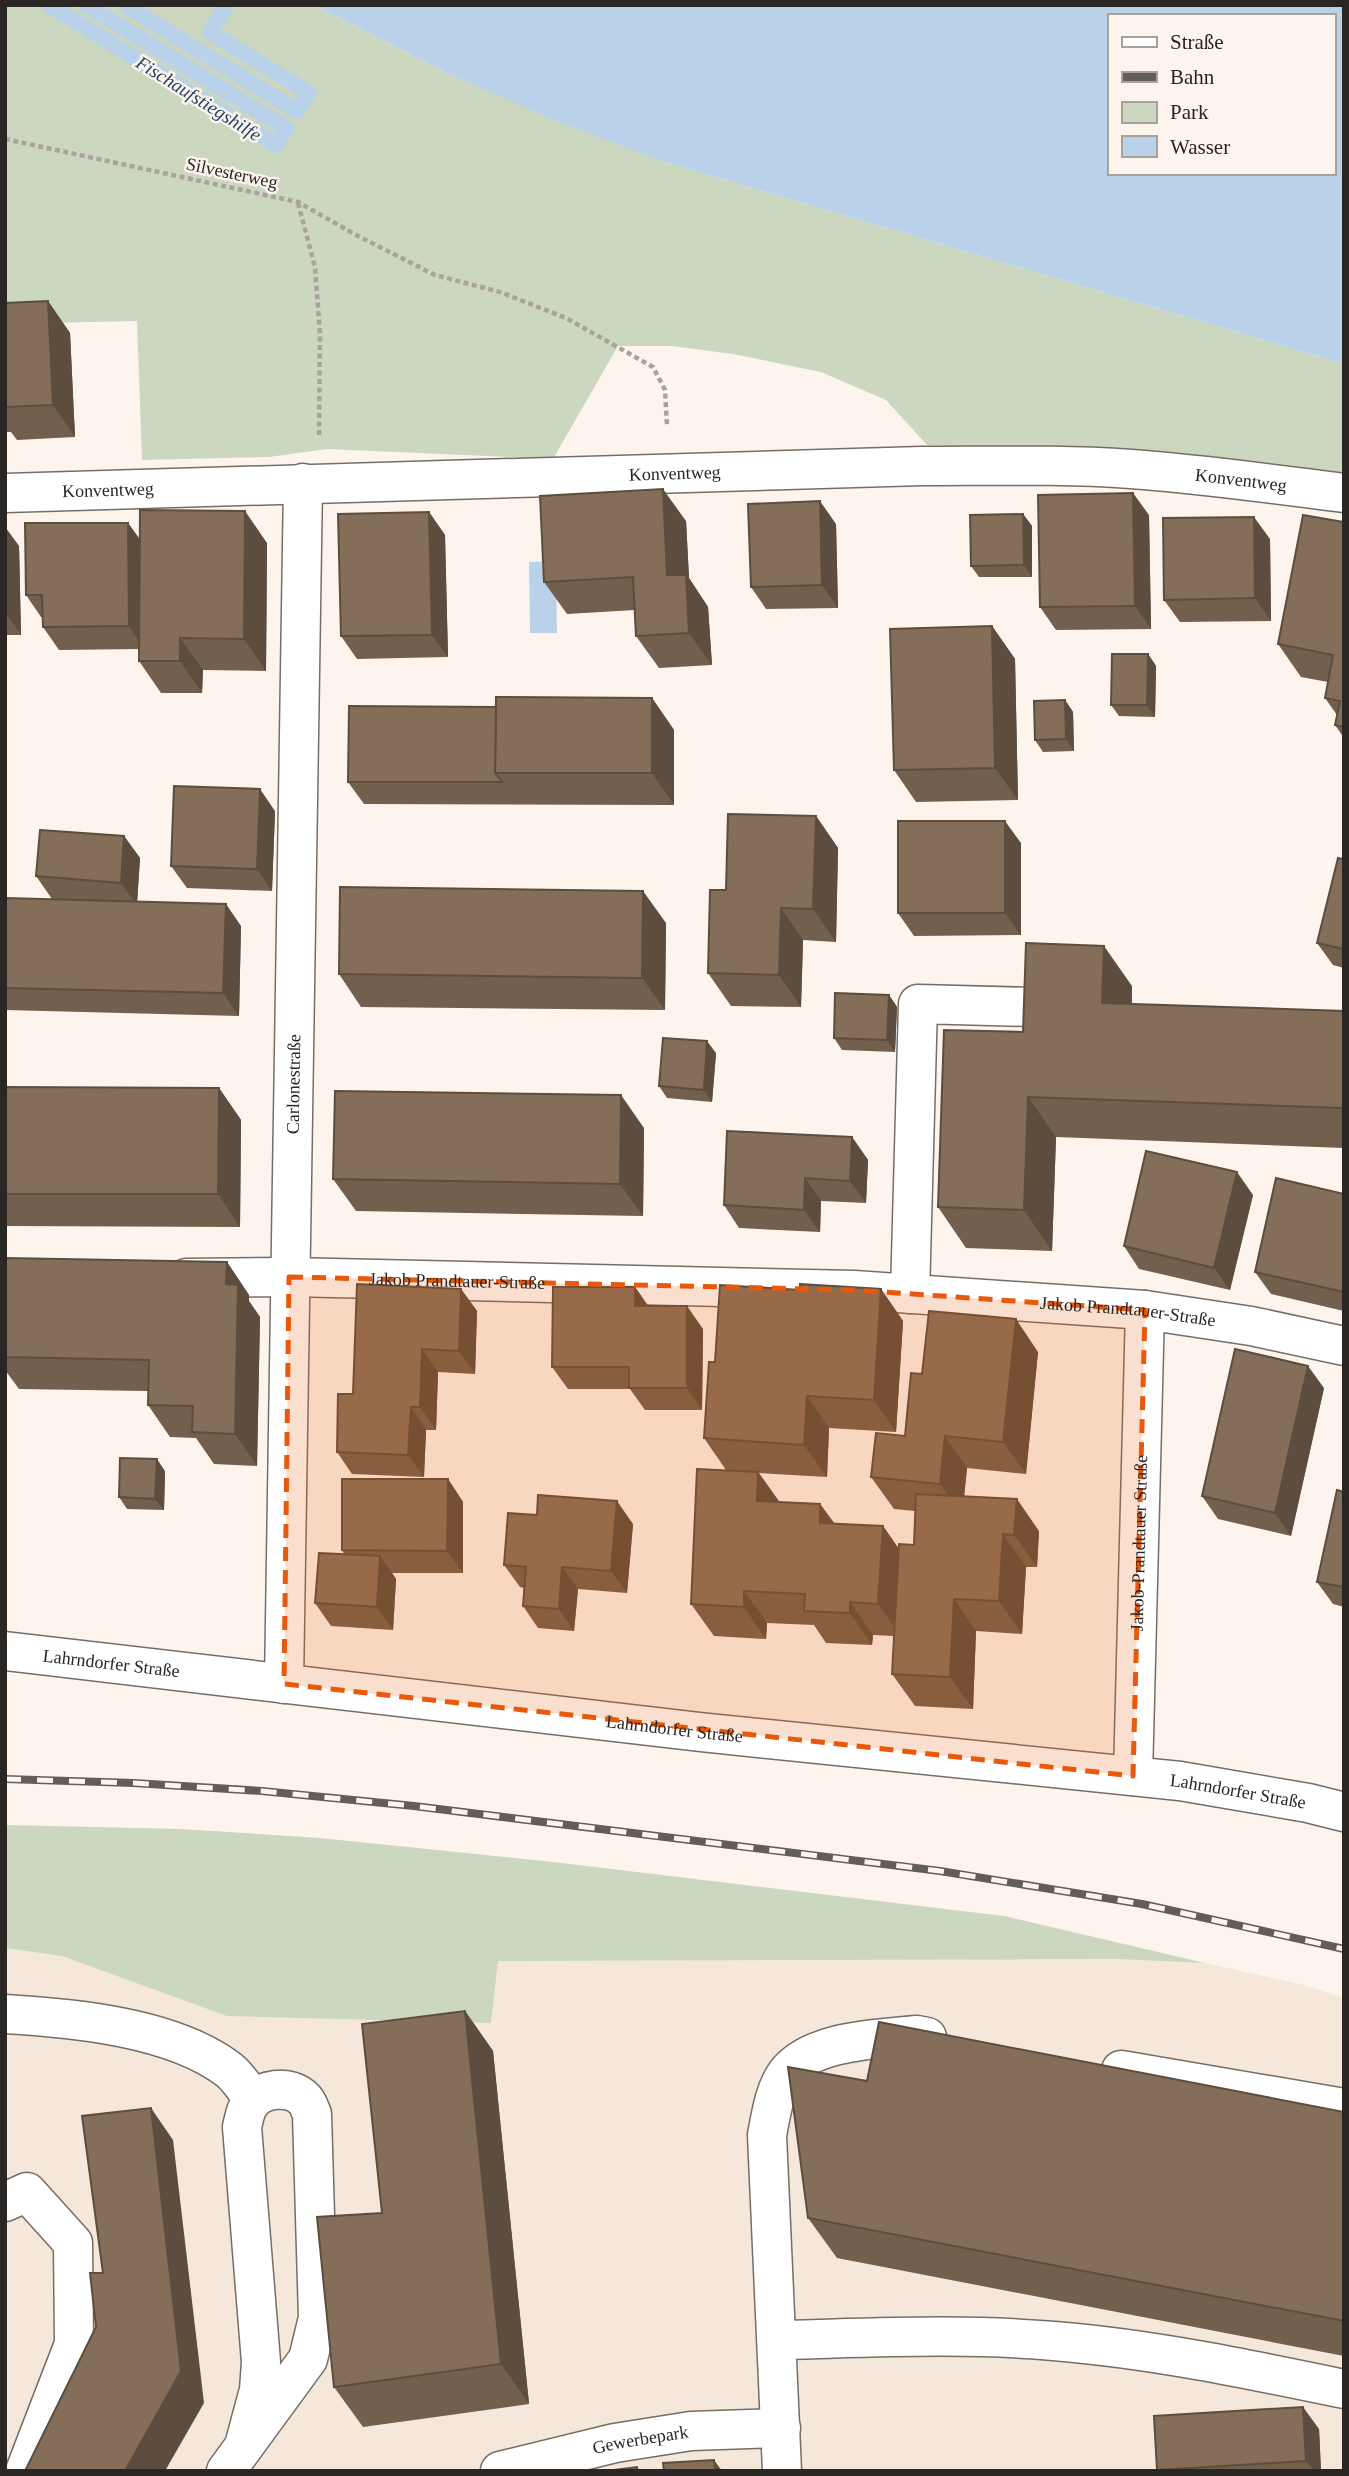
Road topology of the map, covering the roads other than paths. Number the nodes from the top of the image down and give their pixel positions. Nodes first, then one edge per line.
1 (310, 483) junction
2 (5, 493) edge
3 (1344, 493) edge
4 (1032, 1007) edge
5 (289, 1277) junction
6 (154, 1278) edge
7 (910, 1294) junction
8 (1145, 1310) junction
9 (1344, 1346) edge
10 (5, 1651) edge
11 (284, 1684) junction
12 (1133, 1776) junction
13 (1344, 1812) edge
14 (5, 2014) edge
15 (958, 2042) edge
16 (1082, 2063) edge
17 (253, 2099) junction
18 (1344, 2108) edge
19 (5, 2202) edge
20 (777, 2340) junction
21 (1344, 2389) edge
22 (781, 2428) junction
23 (235, 2459) edge
24 (540, 2466) edge
25 (24, 2471) edge
26 (500, 2471) edge
27 (782, 2471) edge

1 - 2 street, Konventweg
1 - 3 street, Konventweg
1 - 5 street, Carlonestraße
4 - 7 street
5 - 6 street, Jakob Prandtauer-Straße
5 - 7 street, Jakob Prandtauer-Straße
5 - 11 street, Carlonestraße
7 - 8 street, Jakob Prandtauer-Straße
8 - 9 street, Jakob Prandtauer-Straße
8 - 12 street, Jakob-Prandtauer Straße
10 - 11 street, Lahrndorfer Straße
11 - 12 street, Lahrndorfer Straße
12 - 13 street, Lahrndorfer Straße
14 - 17 street
15 - 20 street
16 - 18 street
17 - 23 street
17 - 23 street
19 - 25 street
20 - 21 street
20 - 22 street
22 - 24 street, Gewerbepark
22 - 27 street
24 - 26 street, Gewerbepark

